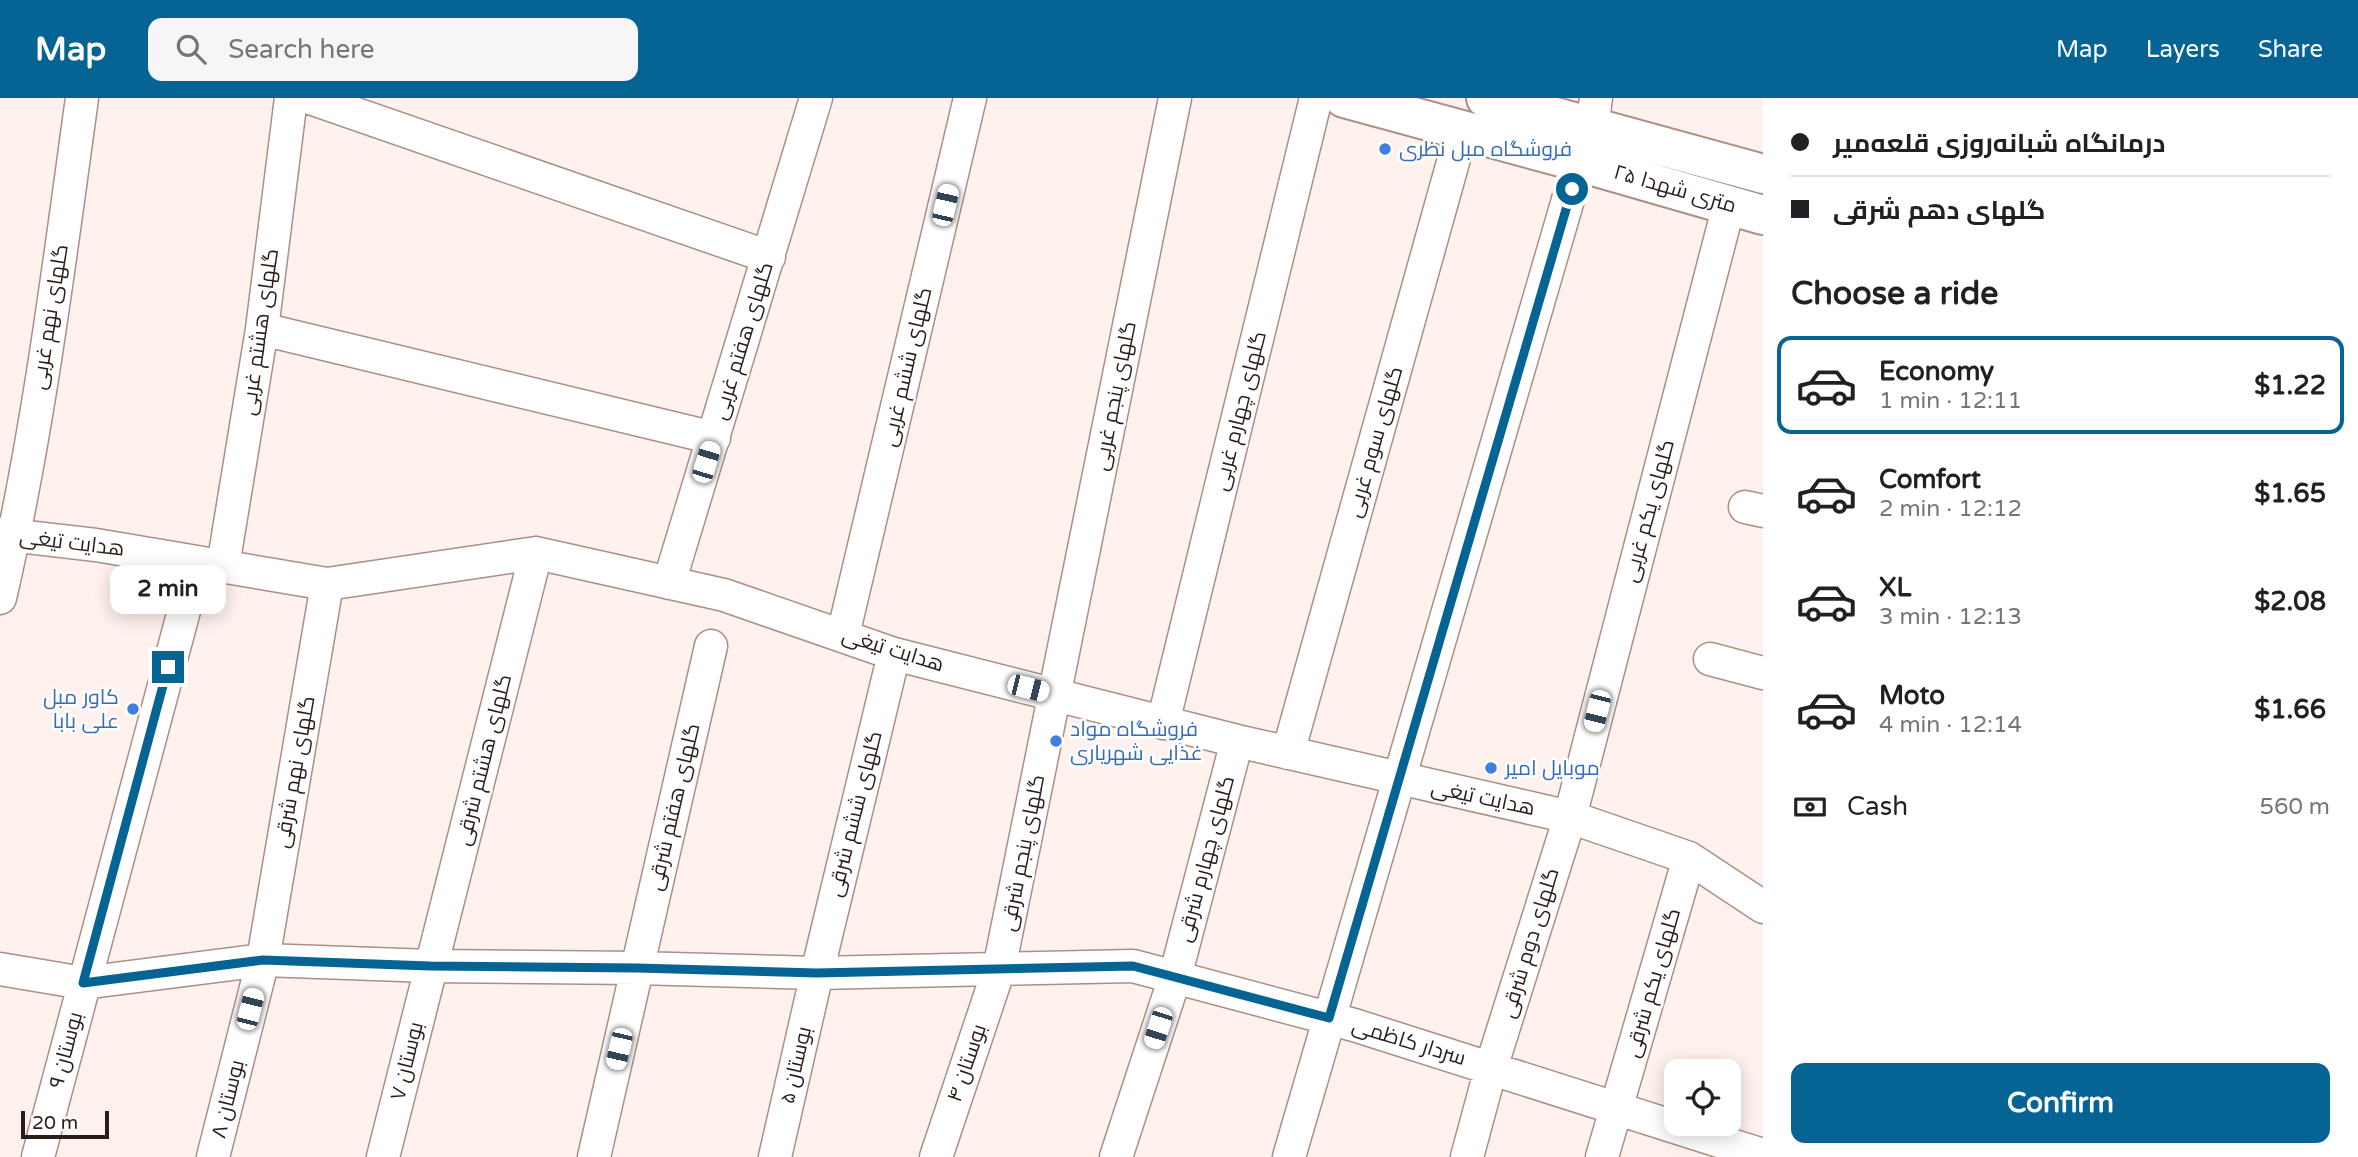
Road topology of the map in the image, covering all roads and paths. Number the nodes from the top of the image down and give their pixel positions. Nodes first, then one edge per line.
1 (82, 98) edge
2 (291, 98) edge
3 (310, 98) edge
4 (815, 98) edge
5 (970, 98) edge
6 (1175, 98) edge
7 (1316, 98) edge
8 (1344, 98) edge
9 (1486, 98) edge
10 (1589, 129) edge
11 (1462, 130) junction
12 (1763, 174) edge
13 (1746, 210) edge
14 (769, 257) junction
15 (262, 329) junction
16 (714, 438) junction
17 (7, 535) edge
18 (537, 554) junction
19 (210, 564) junction
20 (669, 583) junction
21 (327, 584) junction
22 (0, 598) edge
23 (843, 635) junction
24 (711, 646) dead end
25 (894, 654) junction
26 (1710, 659) dead end
27 (1763, 673) edge
28 (1055, 695) junction
29 (1163, 723) junction
30 (1237, 741) junction
31 (1288, 754) junction
32 (1398, 779) junction
33 (1570, 817) junction
34 (1689, 858) junction
35 (1763, 907) edge
36 (263, 960) junction
37 (430, 966) junction
38 (637, 968) junction
39 (0, 969) edge
40 (999, 969) junction
41 (817, 973) junction
42 (1175, 977) junction
43 (83, 983) junction
44 (1329, 1018) junction
45 (1491, 1068) junction
46 (1616, 1108) junction
47 (1763, 1156) edge
48 (38, 1157) edge
49 (213, 1157) edge
50 (383, 1157) edge
51 (594, 1157) edge
52 (775, 1157) edge
53 (936, 1157) edge
54 (1116, 1157) edge
55 (1289, 1157) edge
56 (1467, 1157) edge
57 (1602, 1157) edge

1 - 17 street, گلهای نهم غربی
2 - 15 street, گلهای هشتم غربی
3 - 14 street
4 - 14 street, گلهای هفتم غربی
5 - 23 street, گلهای ششم غربی
6 - 28 street, گلهای پنجم غربی
7 - 29 street, گلهای چهارم غربی
8 - 11 main road, ۲۵ متری شهدا
9 - 10 main road, ۲۵ متری شهدا
10 - 11 main road, ۲۵ متری شهدا
10 - 12 main road, ۲۵ متری شهدا
10 - 13 main road, ۲۵ متری شهدا
10 - 32 street
11 - 31 street, گلهای سوم غربی
13 - 33 street, گلهای یکم غربی
14 - 16 street, گلهای هفتم غربی
15 - 16 street
15 - 19 street, گلهای هشتم غربی
16 - 20 street, گلهای هفتم غربی
17 - 19 street, هدایت تیغی
17 - 22 street, گلهای نهم غربی
18 - 20 street, هدایت تیغی
18 - 21 street, هدایت تیغی
18 - 37 street, گلهای هشتم شرقی
19 - 21 street, هدایت تیغی
19 - 43 street, گلهای هشتم غربی
20 - 23 street, هدایت تیغی
21 - 36 street, گلهای نهم شرقی
23 - 25 street, هدایت تیغی
24 - 38 street, گلهای هفتم شرقی
25 - 28 street, هدایت تیغی
25 - 41 street, گلهای ششم شرقی
26 - 27 street
28 - 29 street, هدایت تیغی
28 - 40 street, گلهای پنجم شرقی
29 - 30 street, هدایت تیغی
30 - 31 street, هدایت تیغی
30 - 42 street, گلهای چهارم شرقی
31 - 32 street, هدایت تیغی
32 - 33 street, هدایت تیغی
32 - 44 street
33 - 34 street, هدایت تیغی
33 - 45 street, گلهای دوم شرقی
34 - 35 street, هدایت تیغی
34 - 46 street, گلهای یکم شرقی
36 - 37 street, سردار کاظمی
36 - 43 street, سردار کاظمی
36 - 49 street, بوستان ۸
37 - 38 street, سردار کاظمی
37 - 50 street, بوستان ۷
38 - 41 street, سردار کاظمی
38 - 51 street, گلهای هفتم شرقی
39 - 43 street, سردار کاظمی
40 - 41 street, سردار کاظمی
40 - 42 street, سردار کاظمی
40 - 53 street, بوستان ۴
41 - 52 street, بوستان ۵
42 - 44 street, سردار کاظمی
42 - 54 street, گلهای چهارم شرقی
43 - 48 street, بوستان ۹
44 - 45 street, سردار کاظمی
44 - 55 street
45 - 46 street, سردار کاظمی
45 - 56 street, گلهای دوم شرقی
46 - 47 street, سردار کاظمی
46 - 57 street, گلهای یکم شرقی

